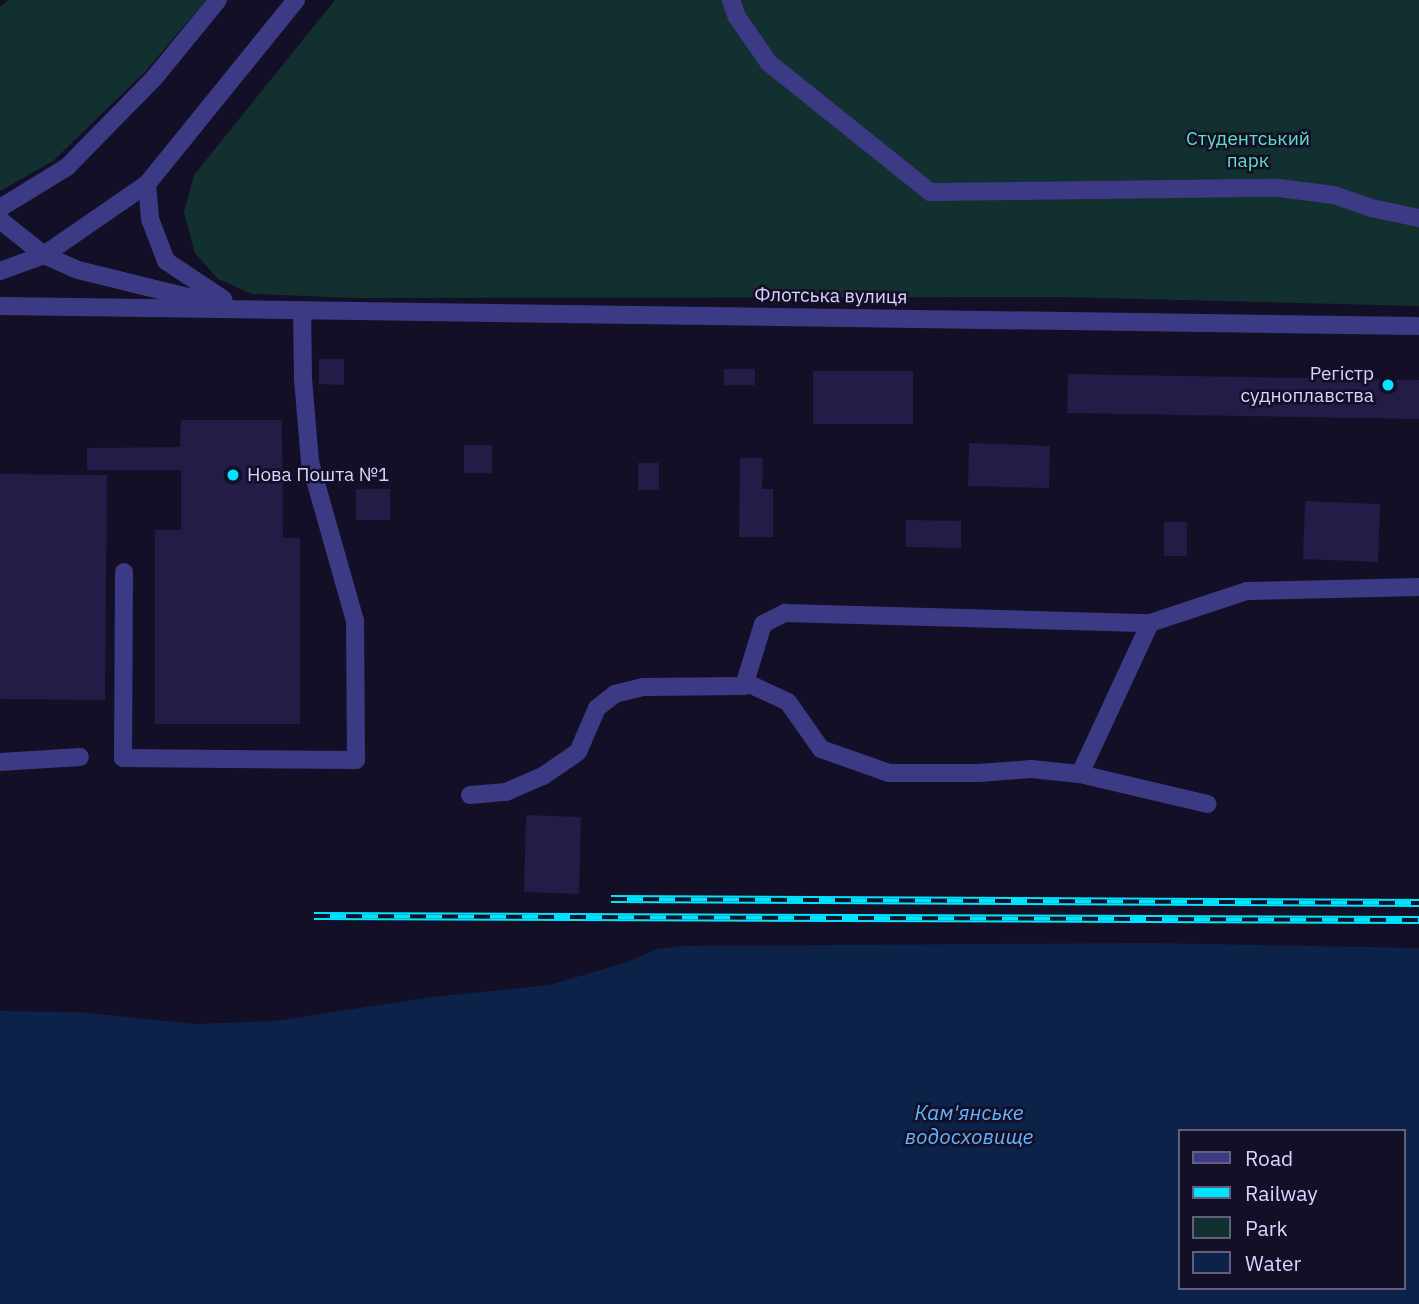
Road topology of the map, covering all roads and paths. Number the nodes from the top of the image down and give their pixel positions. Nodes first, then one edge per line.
1 (218, 0) edge
2 (296, 0) edge
3 (731, 0) edge
4 (147, 184) junction
5 (0, 208) edge
6 (1419, 218) edge
7 (0, 220) edge
8 (44, 255) junction
9 (0, 271) edge
10 (0, 306) edge
11 (242, 309) junction
12 (302, 310) junction
13 (1419, 326) edge
14 (124, 572) dead end
15 (1419, 587) edge
16 (1150, 623) junction
17 (745, 682) junction
18 (80, 757) dead end
19 (0, 762) edge
20 (1080, 774) junction
21 (470, 795) dead end
22 (1208, 804) dead end

1 - 5 street
2 - 4 street
3 - 6 street
4 - 8 street
4 - 11 street
7 - 8 street
8 - 9 street
8 - 11 street
10 - 11 street
11 - 12 street, Флотська вулиця
12 - 13 street, Флотська вулиця
12 - 14 street
15 - 16 street
16 - 17 street
16 - 20 street
17 - 20 street
17 - 21 street
18 - 19 street
20 - 22 street

